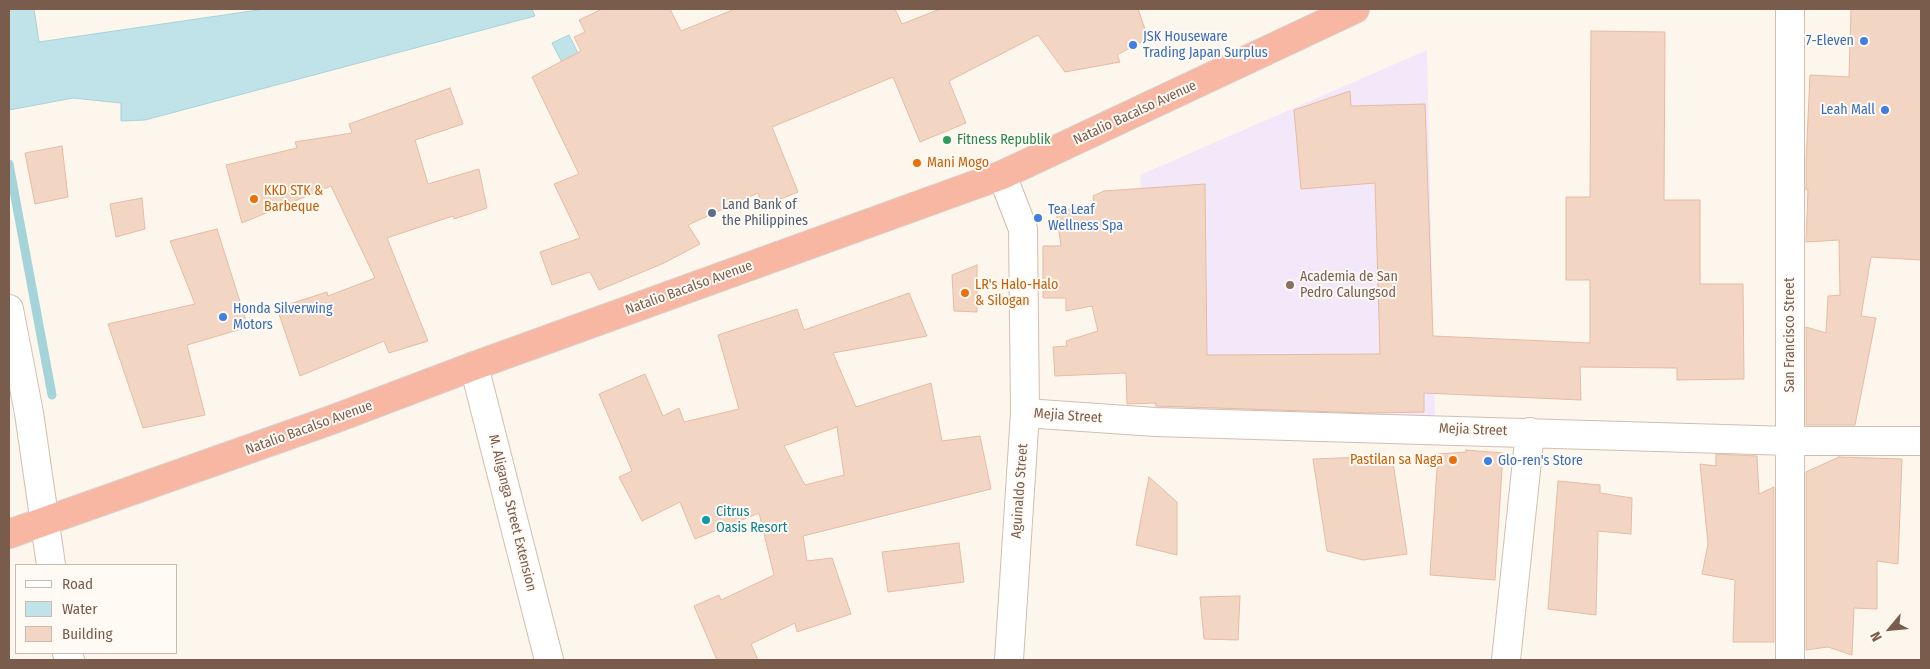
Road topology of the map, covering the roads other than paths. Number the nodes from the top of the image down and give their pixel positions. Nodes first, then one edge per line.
1 (1355, 9) edge
2 (1790, 9) edge
3 (1002, 176) junction
4 (9, 309) edge
5 (474, 366) junction
6 (1025, 413) junction
7 (1530, 432) junction
8 (1790, 441) junction
9 (1921, 441) edge
10 (44, 522) junction
11 (9, 534) edge
12 (51, 564) edge
13 (549, 660) edge
14 (1009, 660) edge
15 (1506, 660) edge
16 (1790, 660) edge

1 - 3 highway, Natalio Bacalso Avenue
2 - 8 street, San Francisco Street
3 - 5 highway, Natalio Bacalso Avenue
3 - 6 street, Aguinaldo Street
4 - 10 street
5 - 10 highway, Natalio Bacalso Avenue
5 - 13 street, M. Aliganga Street Extension
6 - 7 street, Mejia Street
6 - 14 street, Aguinaldo Street
7 - 8 street, Mejia Street
7 - 15 street
8 - 9 street, Mejia Street
8 - 16 street, San Francisco Street
10 - 11 highway, Natalio Bacalso Avenue
10 - 12 street

